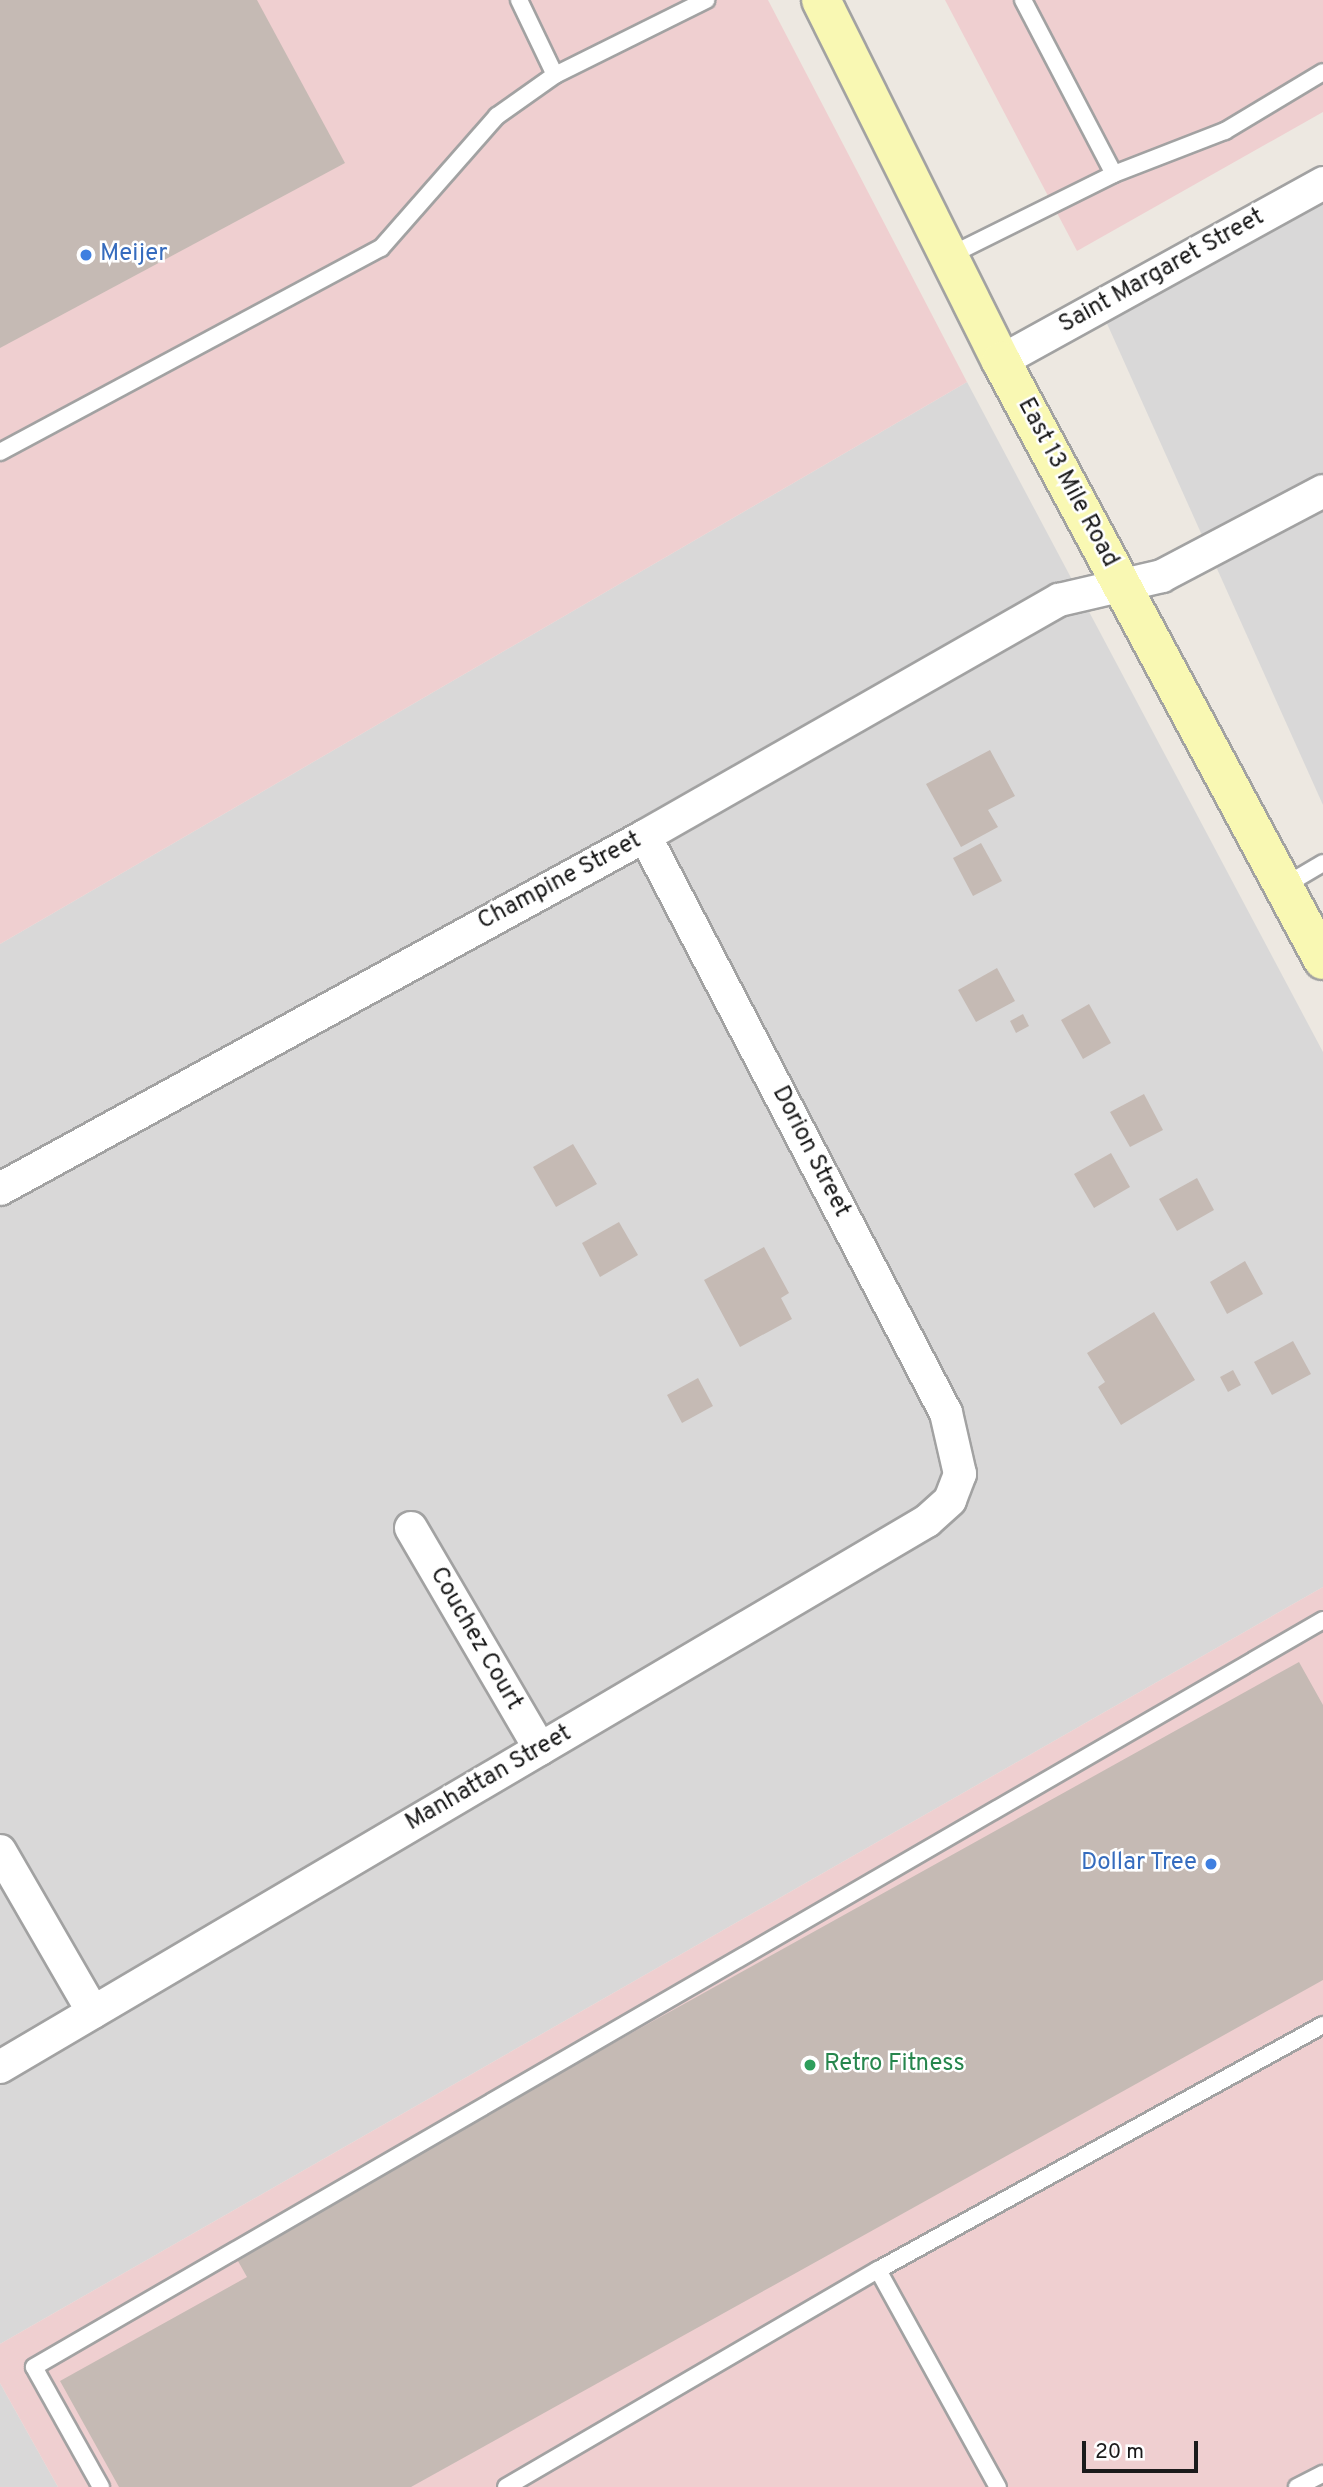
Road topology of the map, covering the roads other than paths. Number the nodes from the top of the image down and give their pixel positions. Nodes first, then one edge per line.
1 (519, 0) edge
2 (706, 0) edge
3 (821, 0) edge
4 (1023, 0) edge
5 (1323, 72) edge
6 (555, 75) junction
7 (1114, 174) junction
8 (1323, 183) edge
9 (949, 257) junction
10 (1001, 361) junction
11 (0, 452) edge
12 (1323, 491) edge
13 (1124, 588) junction
14 (646, 836) junction
15 (1323, 863) edge
16 (1284, 886) junction
17 (1323, 960) edge
18 (0, 1189) edge
19 (960, 1474) joint
20 (411, 1528) dead end
21 (1323, 1620) edge
22 (540, 1749) junction
23 (0, 1851) edge
24 (93, 2012) junction
25 (1323, 2025) edge
26 (0, 2067) edge
27 (878, 2270) junction
28 (1323, 2474) edge
29 (101, 2487) edge
30 (506, 2487) edge
31 (998, 2487) edge
32 (1297, 2487) edge

1 - 6 lane
2 - 6 lane
3 - 9 main road, East 13 Mile Road
4 - 7 lane
5 - 7 lane
6 - 11 lane
7 - 9 lane
8 - 10 street, Saint Margaret Street
9 - 10 main road, East 13 Mile Road
10 - 13 main road, East 13 Mile Road
12 - 13 street
13 - 14 street, Champine Street
13 - 16 main road, East 13 Mile Road
14 - 18 street, Champine Street
14 - 19 street, Dorion Street
15 - 16 lane
16 - 17 main road, East 13 Mile Road
19 - 22 street, Manhattan Street
20 - 22 street, Couchez Court
21 - 29 lane
22 - 24 street, Manhattan Street
23 - 24 street
24 - 26 street, Manhattan Street
25 - 27 lane
27 - 30 lane
27 - 31 lane
28 - 32 lane

